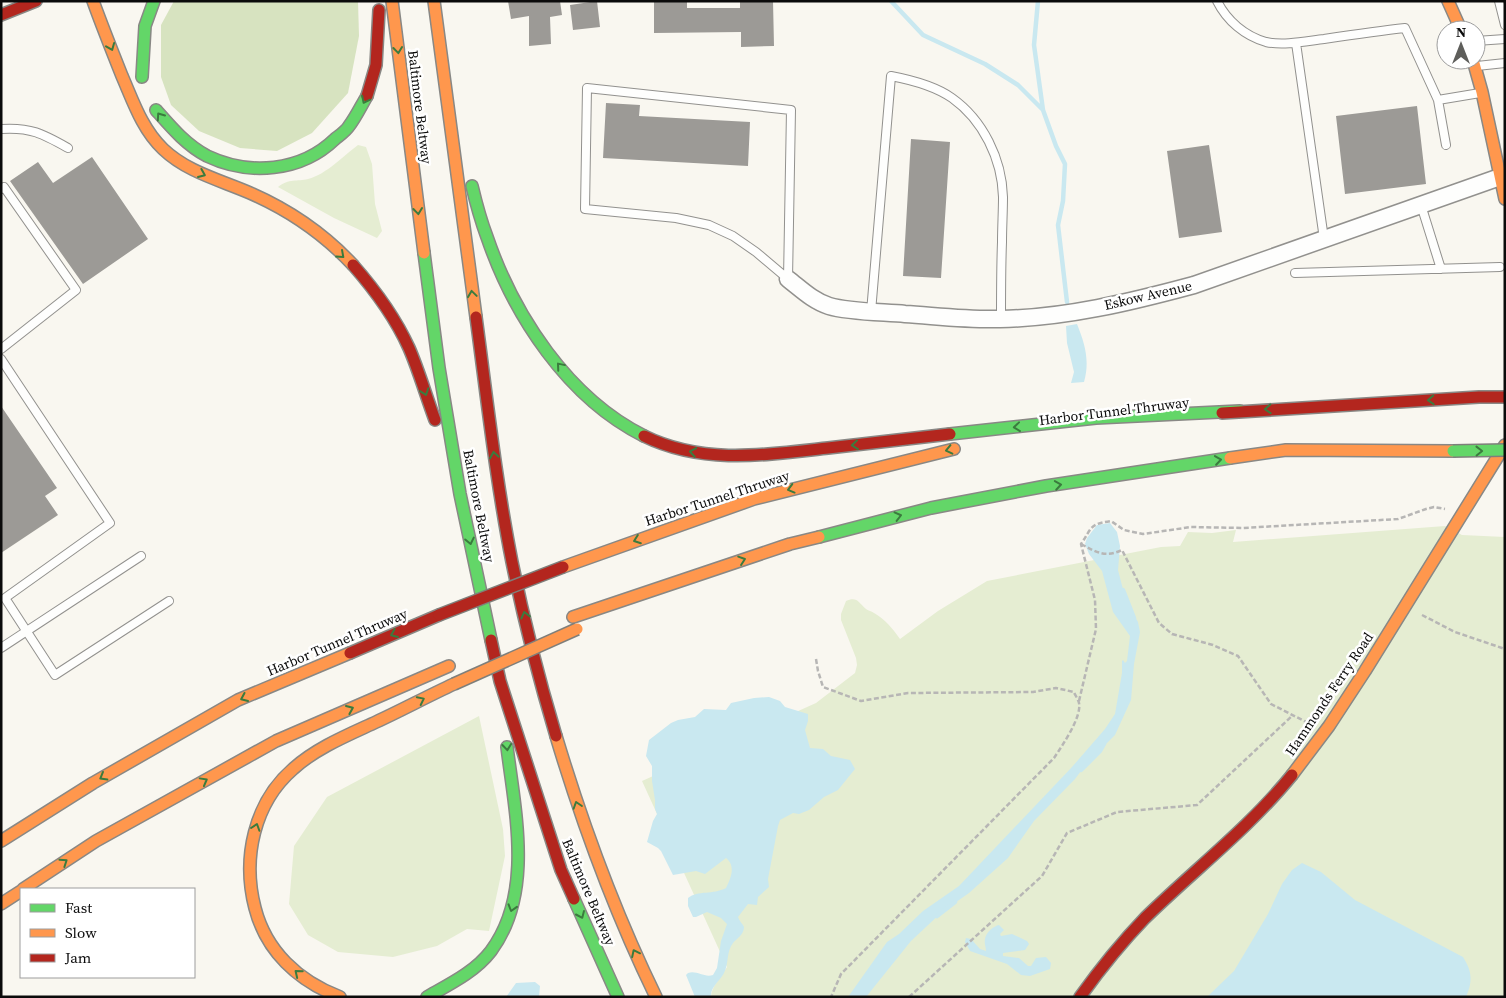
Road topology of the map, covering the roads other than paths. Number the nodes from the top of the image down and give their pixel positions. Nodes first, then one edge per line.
1 (36, 1) edge
2 (93, 1) edge
3 (154, 1) edge
4 (379, 1) edge
5 (392, 1) edge
6 (434, 1) edge
7 (1217, 1) edge
8 (1448, 1) edge
9 (1499, 1) edge
10 (1, 15) edge
11 (1457, 20) edge
12 (1505, 25) edge
13 (1505, 39) edge
14 (1486, 40) edge
15 (1296, 43) junction
16 (132, 52) dead end
17 (1486, 63) edge
18 (1505, 63) edge
19 (1476, 70) edge
20 (1482, 92) junction
21 (151, 99) dead end
22 (446, 100) junction
23 (1438, 100) junction
24 (1, 129) edge
25 (1446, 145) dead end
26 (68, 148) dead end
27 (1500, 149) edge
28 (1500, 177) junction
29 (1, 189) edge
30 (1505, 199) edge
31 (1421, 205) junction
32 (1324, 239) junction
33 (1500, 267) dead end
34 (1441, 269) junction
35 (1295, 273) dead end
36 (788, 279) junction
37 (871, 312) junction
38 (1000, 319) junction
39 (1, 349) edge
40 (1, 359) edge
41 (1505, 397) edge
42 (1240, 411) junction
43 (1019, 438) dead end
44 (1505, 444) edge
45 (961, 447) dead end
46 (1505, 450) edge
47 (460, 494) junction
48 (141, 556) dead end
49 (696, 576) junction
50 (169, 601) dead end
51 (569, 618) dead end
52 (28, 631) junction
53 (538, 631) dead end
54 (520, 638) dead end
55 (502, 645) dead end
56 (1, 648) edge
57 (484, 652) dead end
58 (453, 664) dead end
59 (500, 681) junction
60 (1, 841) edge
61 (25, 888) edge
62 (20, 891) edge
63 (1, 904) edge
64 (340, 997) edge
65 (427, 997) edge
66 (618, 997) edge
67 (656, 997) edge
68 (1080, 997) edge

1 - 10 main road
2 -> 47 main road
3 - 16 main road
4 -> 21 main road
5 -> 47 main road, Baltimore Beltway
6 - 22 main road, Baltimore Beltway
7 - 15 lane
8 - 11 main road
9 - 12 lane
13 - 14 lane
15 - 23 lane
15 - 32 lane
17 - 18 lane
19 - 20 main road
20 - 23 lane
20 - 27 main road
42 -> 22 main road
67 -> 22 main road, Baltimore Beltway
23 - 25 lane
24 - 26 lane
27 - 28 main road
28 - 30 main road
28 - 31 street, Eskow Avenue
29 - 39 lane
31 - 32 street, Eskow Avenue
31 - 34 lane
32 - 38 street, Eskow Avenue
33 - 34 lane
34 - 35 lane
36 - 36 lane
36 - 37 street, Eskow Avenue
37 - 38 street, Eskow Avenue
37 - 38 lane
40 - 52 lane
41 -> 42 main road, Harbor Tunnel Thruway
42 - 43 main road, Harbor Tunnel Thruway
44 - 68 main road, Hammonds Ferry Road
45 -> 60 main road, Harbor Tunnel Thruway, bridge
49 -> 46 main road, bridge
47 -> 59 main road, Baltimore Beltway
48 - 52 lane
49 - 51 main road
64 -> 49 main road, bridge
50 - 52 lane
52 - 56 lane
53 - 54 main road
55 - 57 main road
61 -> 58 main road
59 -> 65 main road
59 -> 66 main road, Baltimore Beltway
62 - 63 main road

